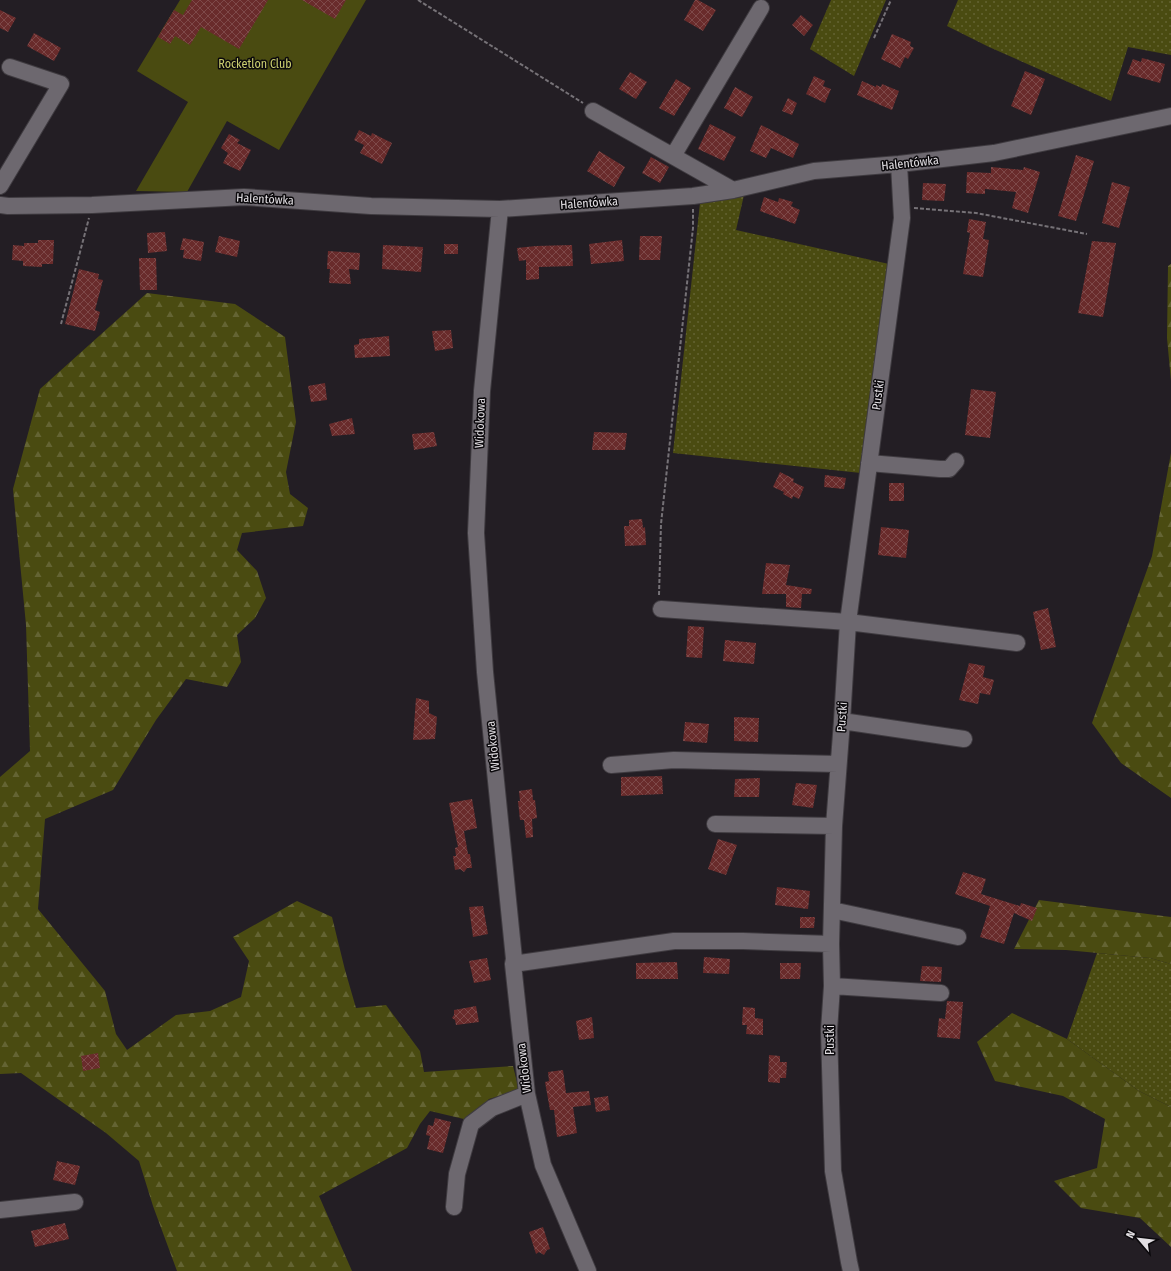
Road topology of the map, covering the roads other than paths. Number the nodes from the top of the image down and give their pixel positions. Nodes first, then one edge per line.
1 (761, 8) dead end
2 (10, 67) dead end
3 (593, 110) road end
4 (1171, 116) edge
5 (673, 156) junction
6 (898, 164) junction
7 (0, 186) edge
8 (733, 190) junction
9 (0, 205) edge
10 (500, 209) junction
11 (956, 461) dead end
12 (869, 463) junction
13 (661, 609) road end
14 (848, 622) junction
15 (1017, 643) dead end
16 (842, 721) junction
17 (964, 739) dead end
18 (838, 764) junction
19 (611, 765) dead end
20 (715, 824) dead end
21 (834, 826) junction
22 (832, 910) junction
23 (958, 937) dead end
24 (831, 944) junction
25 (513, 964) junction
26 (832, 986) junction
27 (941, 993) dead end
28 (527, 1094) junction
29 (75, 1202) dead end
30 (454, 1207) dead end
31 (0, 1210) edge
32 (588, 1271) edge
33 (851, 1271) edge

1 - 5 street
2 - 7 street
3 - 5 street
4 - 6 street, Halentówka
5 - 8 street
6 - 8 street, Halentówka
6 - 12 street, Pustki
8 - 10 street, Halentówka
9 - 10 street, Halentówka
10 - 25 street, Widokowa
11 - 12 street
12 - 14 street, Pustki
13 - 14 street
14 - 15 street
14 - 16 street, Pustki
16 - 17 street
16 - 18 street, Pustki
18 - 19 street
18 - 21 street, Pustki
20 - 21 street
21 - 22 street, Pustki
22 - 23 street
22 - 24 street, Pustki
24 - 25 street
24 - 26 street, Pustki
25 - 28 street, Widokowa
26 - 27 street
26 - 33 street, Pustki
28 - 30 street
28 - 32 street, Widokowa
29 - 31 street

